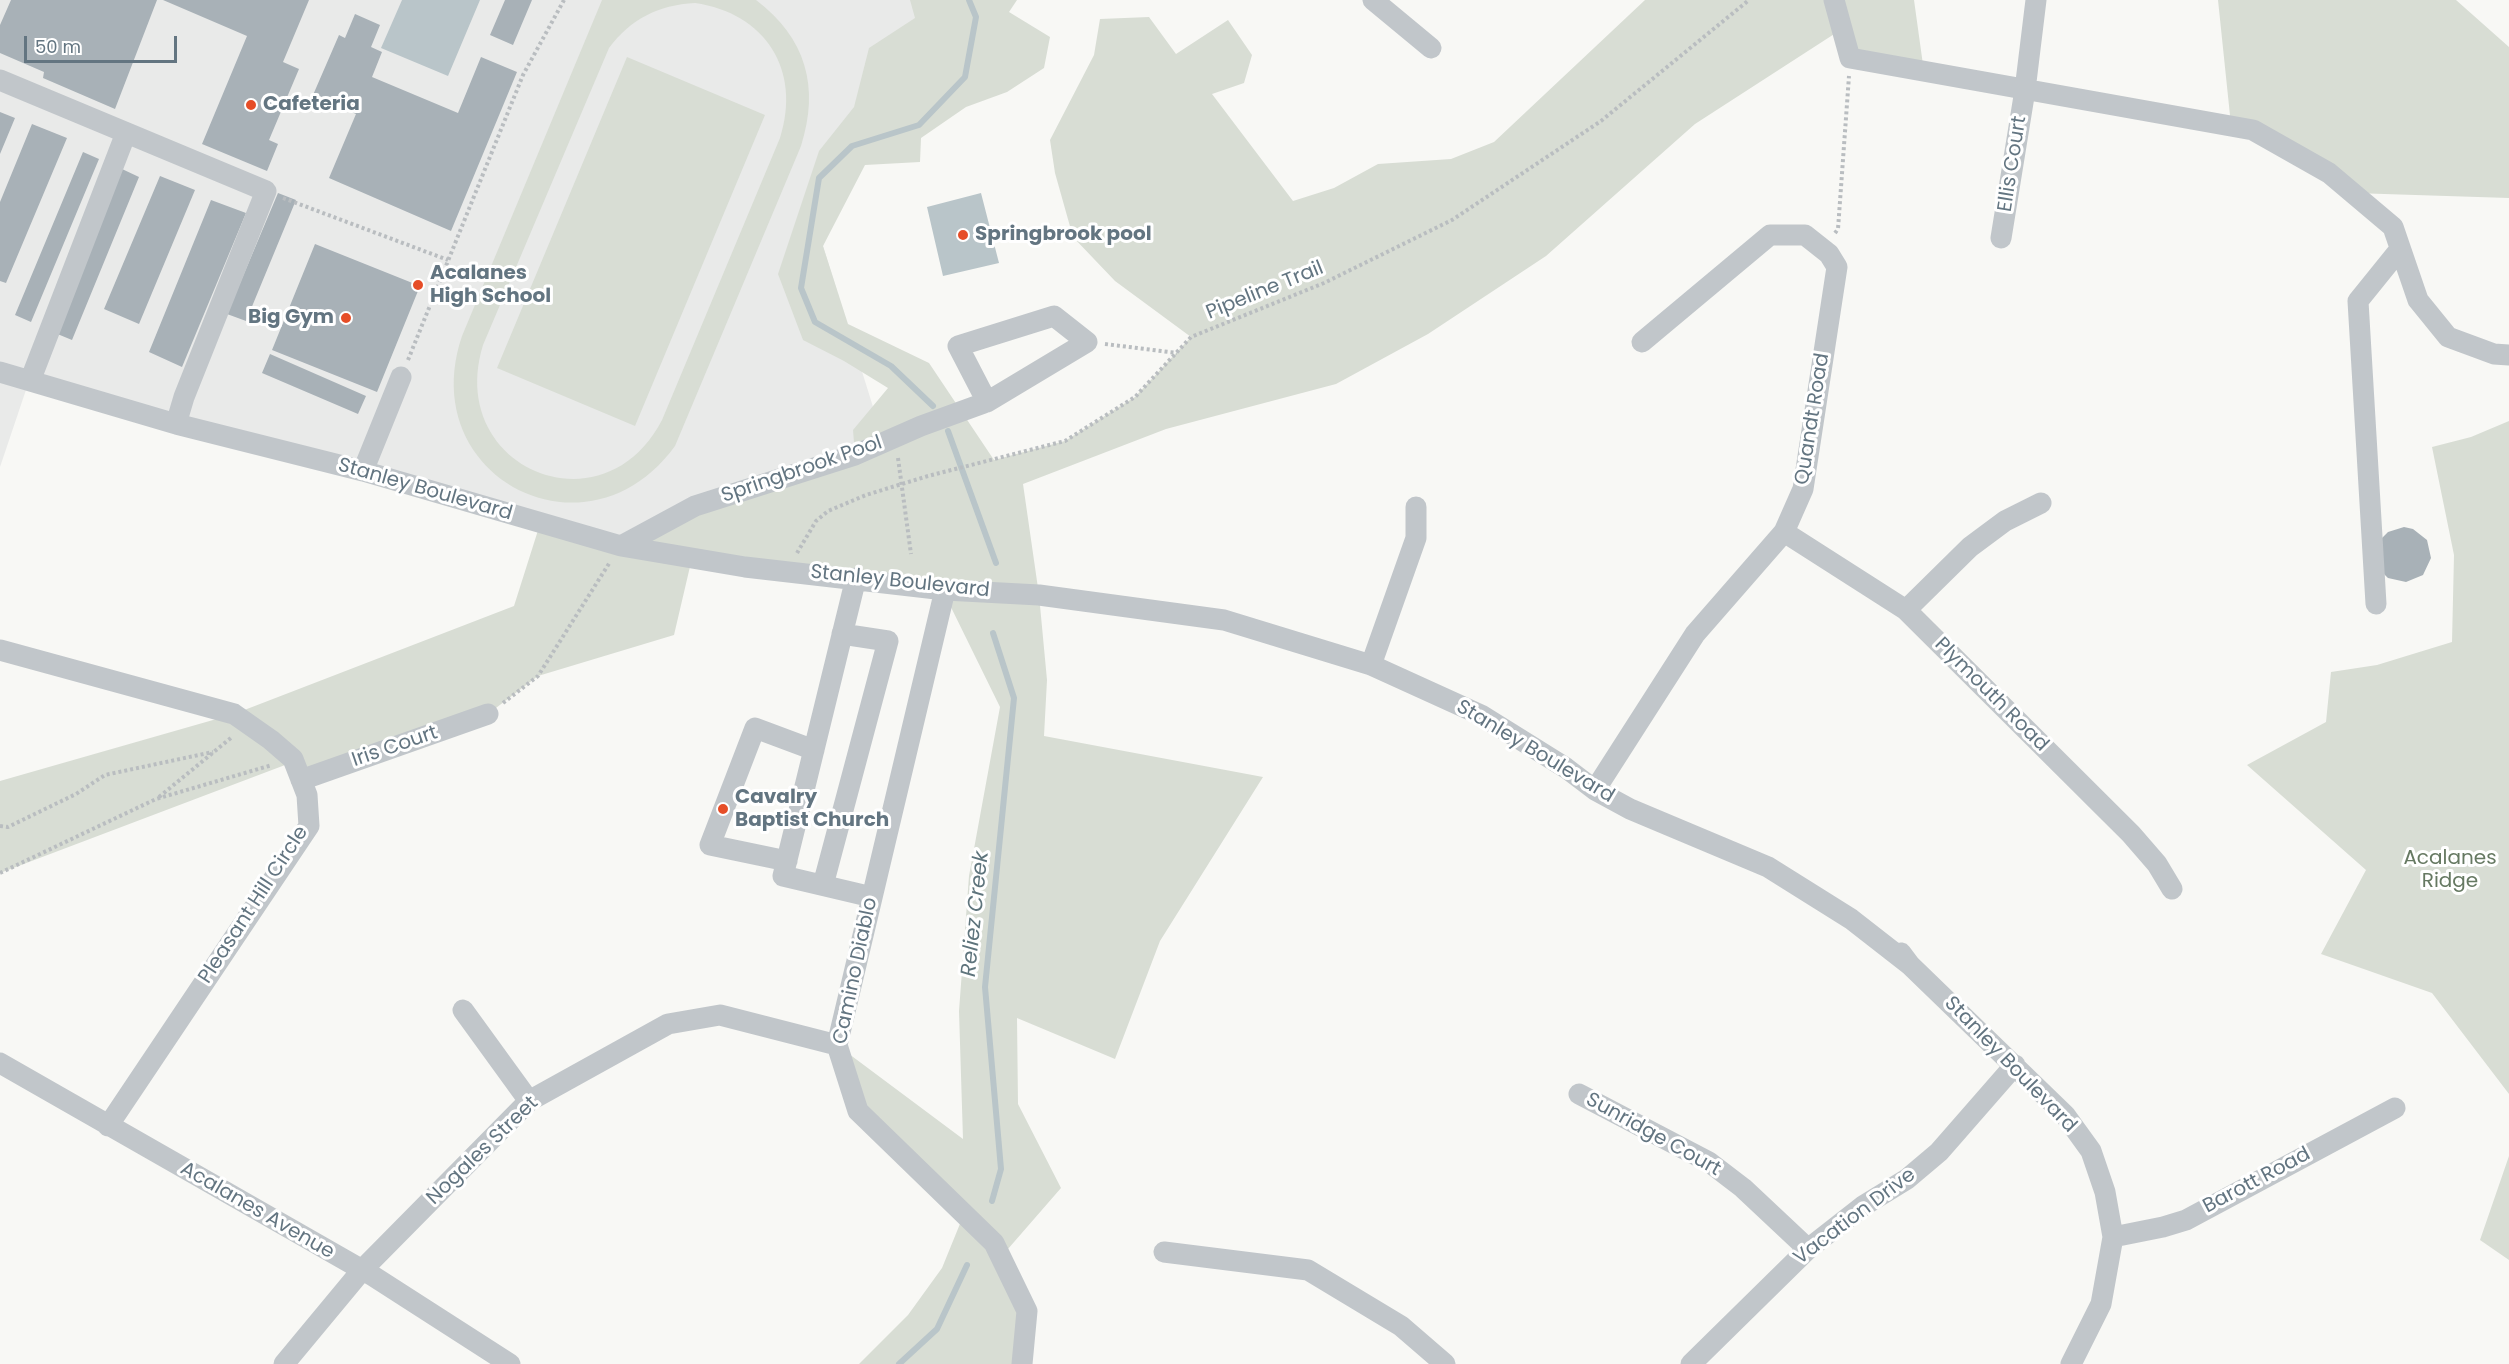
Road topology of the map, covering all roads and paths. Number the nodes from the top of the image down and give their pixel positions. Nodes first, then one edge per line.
1 (564, 0) edge
2 (1373, 0) edge
3 (1749, 0) edge
4 (1834, 0) edge
5 (2036, 0) edge
6 (1431, 48) dead end
7 (1850, 58) junction
8 (0, 80) edge
9 (2025, 90) junction
10 (126, 133) junction
11 (266, 191) junction
12 (2001, 238) dead end
13 (1823, 249) junction
14 (2400, 249) junction
15 (448, 260) junction
16 (1087, 342) junction
17 (1642, 342) dead end
18 (1177, 353) junction
19 (2509, 355) edge
20 (0, 372) edge
21 (401, 377) joint
22 (30, 381) junction
23 (987, 402) junction
24 (176, 424) junction
25 (895, 437) junction
26 (363, 471) junction
27 (902, 485) junction
28 (2041, 503) dead end
29 (1416, 507) dead end
30 (1784, 531) junction
31 (621, 546) junction
32 (911, 554) dead end
33 (787, 570) junction
34 (856, 578) junction
35 (945, 590) junction
36 (2376, 604) dead end
37 (1906, 610) junction
38 (842, 634) junction
39 (0, 650) edge
40 (1371, 665) junction
41 (489, 714) joint
42 (814, 750) junction
43 (293, 759) junction
44 (301, 780) junction
45 (1595, 790) junction
46 (156, 799) junction
47 (0, 826) edge
48 (787, 861) junction
49 (0, 873) edge
50 (822, 885) junction
51 (2172, 889) dead end
52 (872, 897) junction
53 (463, 1010) dead end
54 (837, 1045) junction
55 (0, 1063) edge
56 (2014, 1065) junction
57 (1579, 1094) dead end
58 (529, 1101) junction
59 (2395, 1108) dead end
60 (108, 1126) junction
61 (2113, 1237) junction
62 (1808, 1249) junction
63 (1164, 1252) dead end
64 (362, 1270) junction
65 (2075, 1354) edge
66 (284, 1364) edge
67 (510, 1364) edge
68 (1022, 1364) edge
69 (1445, 1364) edge
70 (1691, 1364) edge
71 (2057, 1364) edge

1 - 15 path
2 - 6 street
3 - 18 path, Pipeline Trail
4 - 7 street
5 - 9 street, Ellis Court
7 - 9 street
7 - 13 path
8 - 10 street
9 - 12 street, Ellis Court
9 - 14 street
10 - 11 street
10 - 22 street
11 - 15 path
11 - 24 street
13 - 17 street
13 - 30 street, Quandt Road
14 - 19 street
14 - 36 street
15 - 21 path
16 - 18 path
16 - 23 street, Springbrook Pool
16 - 23 street
18 - 27 path, Pipeline Trail
20 - 22 street, Stanley Boulevard
21 - 26 street
22 - 24 street, Stanley Boulevard
23 - 25 street, Springbrook Pool
24 - 26 street, Stanley Boulevard
25 - 27 path
25 - 31 street, Springbrook Pool
26 - 31 street, Stanley Boulevard
27 - 32 path
27 - 33 path, Pipeline Trail
28 - 37 street
29 - 40 street
30 - 37 street, Plymouth Road
30 - 45 street, Quandt Road
31 - 33 street, Stanley Boulevard
31 - 41 path
33 - 34 street, Stanley Boulevard
34 - 35 street, Stanley Boulevard
34 - 38 street
35 - 40 street, Stanley Boulevard
35 - 52 street, Camino Diablo
37 - 51 street, Plymouth Road
38 - 42 street
38 - 50 street
39 - 43 street, Pleasant Hill Circle
40 - 45 street, Stanley Boulevard
41 - 44 street, Iris Court
42 - 48 street
42 - 48 street
43 - 44 street, Pleasant Hill Circle
43 - 46 path
44 - 60 street, Pleasant Hill Circle
45 - 56 street, Stanley Boulevard
46 - 47 path
46 - 49 path
48 - 50 street
50 - 52 street
52 - 54 street, Camino Diablo
53 - 58 street
54 - 58 street, Nogales Street
54 - 68 street, Camino Diablo
55 - 60 street, Acalanes Avenue
56 - 61 street, Stanley Boulevard
56 - 62 street, Vacation Drive
57 - 62 street, Sunridge Court
58 - 64 street, Nogales Street
59 - 61 street, Barott Road
60 - 64 street, Acalanes Avenue
61 - 65 street, Stanley Boulevard
62 - 70 street, Vacation Drive
63 - 69 street
64 - 66 street, Nogales Street
64 - 67 street, Acalanes Avenue
65 - 71 street, Stanley Boulevard

